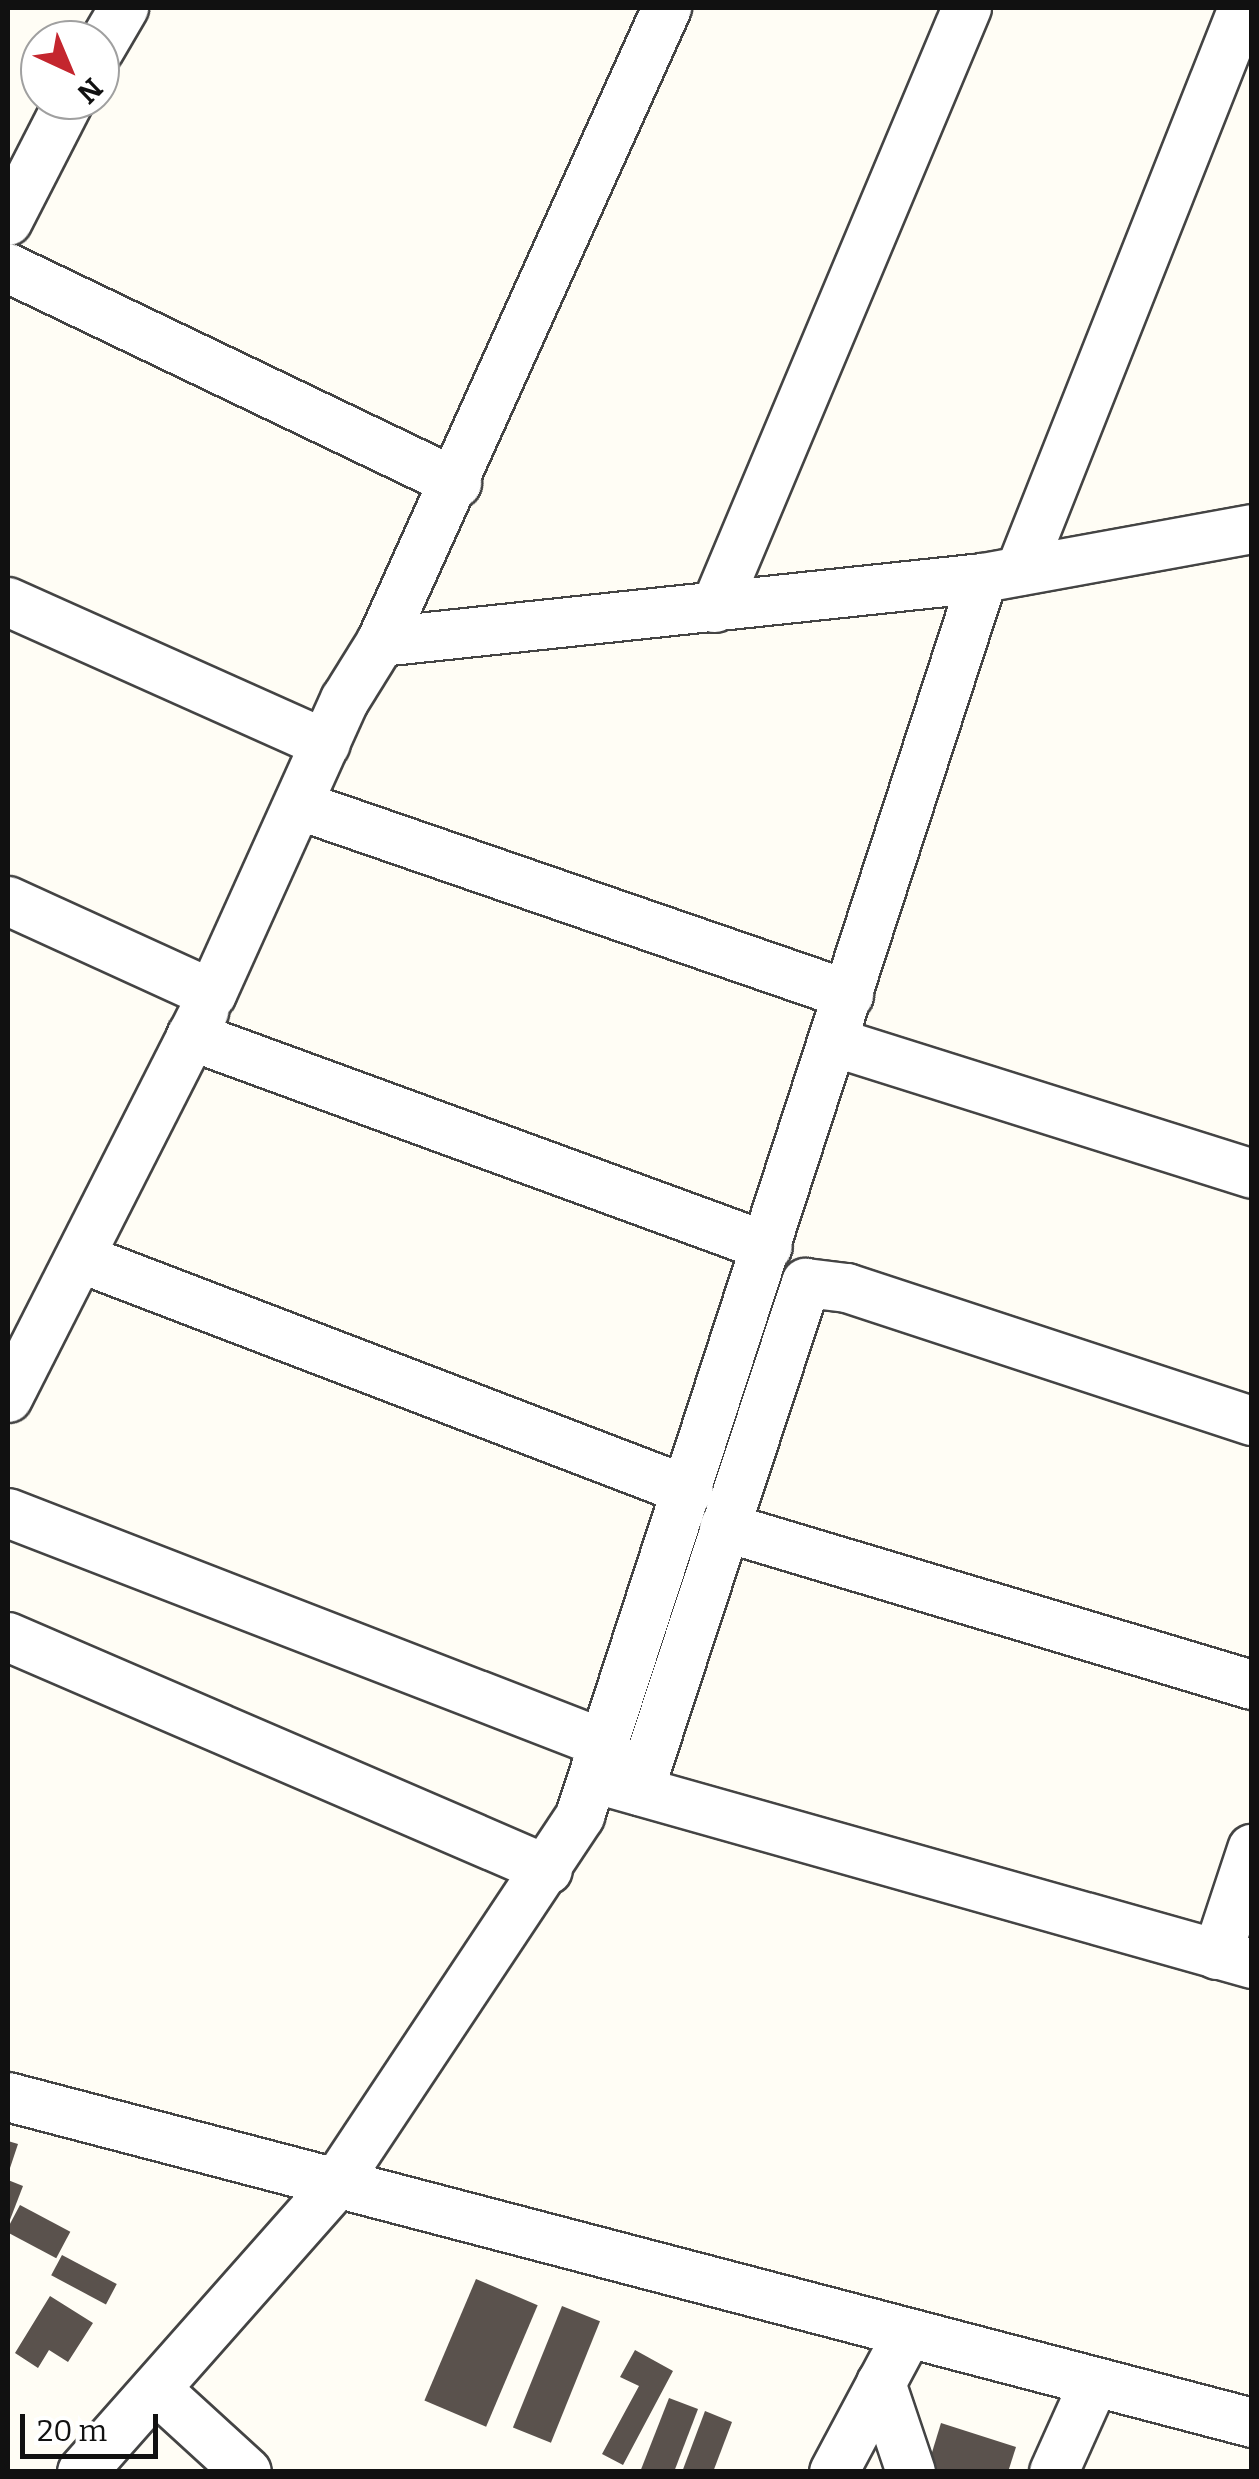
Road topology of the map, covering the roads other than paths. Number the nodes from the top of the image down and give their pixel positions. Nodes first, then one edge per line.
1 (967, 8) edge
2 (1243, 8) edge
3 (669, 9) edge
4 (55, 120) edge
5 (20, 167) edge
6 (8, 221) edge
7 (8, 268) edge
8 (457, 483) junction
9 (1252, 530) edge
10 (1001, 574) junction
11 (8, 602) edge
12 (716, 608) junction
13 (381, 642) junction
14 (326, 744) junction
15 (298, 804) junction
16 (8, 901) edge
17 (212, 994) junction
18 (849, 995) junction
19 (192, 1036) junction
20 (834, 1042) junction
21 (1252, 1174) edge
22 (768, 1247) junction
23 (80, 1258) junction
24 (8, 1398) edge
25 (1252, 1421) edge
26 (689, 1491) junction
27 (8, 1514) edge
28 (724, 1527) junction
29 (8, 1638) edge
30 (1252, 1685) edge
31 (614, 1772) junction
32 (1252, 1848) edge
33 (548, 1870) junction
34 (1234, 1959) edge
35 (8, 2097) edge
36 (333, 2188) junction
37 (907, 2335) junction
38 (1094, 2382) junction
39 (881, 2383) junction
40 (156, 2389) junction
41 (1252, 2423) edge
42 (82, 2472) edge
43 (247, 2472) edge
44 (834, 2472) edge
45 (912, 2472) edge
46 (1054, 2472) edge

1 - 12 street
2 - 10 street
3 - 8 street
4 - 5 street
5 - 6 street
7 - 8 street
8 - 13 street
9 - 10 street
10 - 12 street
10 - 18 street
11 - 14 street
12 - 13 street
13 - 14 street
14 - 15 street
15 - 17 street
15 - 18 street
16 - 17 street
17 - 19 street
18 - 20 street
19 - 22 street
19 - 23 street
20 - 21 street
20 - 22 street
22 - 26 street
23 - 24 street
23 - 26 street
25 - 28 street
26 - 31 street
27 - 31 street
28 - 30 street
28 - 31 street
29 - 33 street
31 - 33 street
31 - 34 street
32 - 34 street
33 - 36 street
35 - 36 street
36 - 37 street
36 - 40 street
37 - 38 street
37 - 39 street
38 - 41 street
38 - 46 street
39 - 44 street
39 - 45 street
40 - 42 street
40 - 43 street

